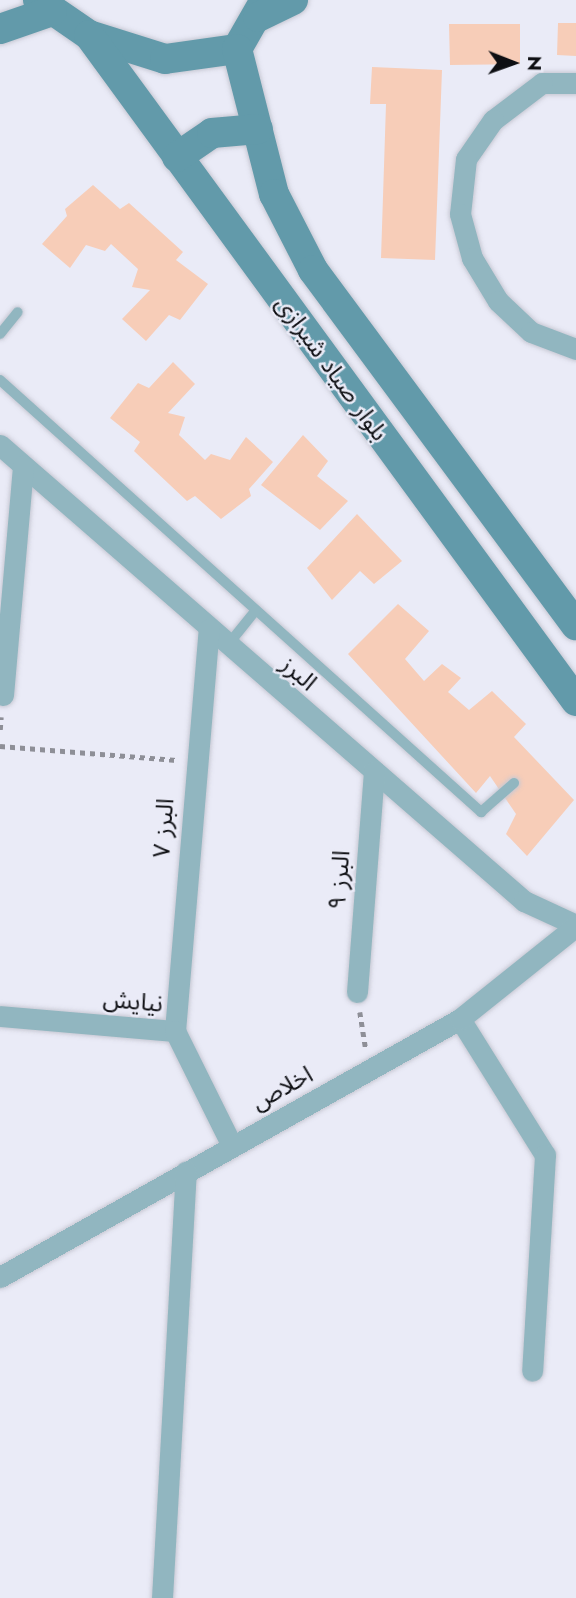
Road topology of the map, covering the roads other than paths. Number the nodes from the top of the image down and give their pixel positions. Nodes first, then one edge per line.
1 (293, 0) edge
2 (45, 6) edge
3 (262, 8) edge
4 (0, 29) edge
5 (89, 36) junction
6 (237, 49) junction
7 (576, 83) edge
8 (258, 129) junction
9 (177, 157) junction
10 (18, 312) dead end
11 (0, 334) edge
12 (576, 349) edge
13 (0, 380) edge
14 (0, 445) edge
15 (23, 466) junction
16 (256, 610) junction
17 (576, 625) edge
18 (209, 629) junction
19 (227, 646) junction
20 (3, 695) dead end
21 (576, 701) edge
22 (374, 772) junction
23 (514, 783) dead end
24 (576, 925) edge
25 (358, 992) road end
26 (0, 1016) edge
27 (460, 1018) junction
28 (175, 1031) junction
29 (232, 1146) junction
30 (186, 1172) junction
31 (0, 1277) edge
32 (532, 1371) dead end
33 (162, 1598) edge

1 - 3 main road
2 - 4 main road
2 - 5 main road
3 - 6 main road
5 - 6 main road
5 - 9 main road, بلوار صیاد شیرازی
6 - 8 main road, بلوار صیاد شیرازی
7 - 12 street
8 - 9 main road
8 - 17 main road, بلوار صیاد شیرازی
9 - 21 main road, بلوار صیاد شیرازی
10 - 11 lane
13 - 16 lane
14 - 15 street, البرز
15 - 18 street, البرز
15 - 20 street
16 - 19 lane
16 - 23 lane
18 - 19 street, البرز
18 - 28 street, البرز ۷
19 - 22 street, البرز
22 - 24 street, البرز
22 - 25 street, البرز ۹
24 - 27 street, اخلاص
26 - 28 street, نیایش
27 - 29 street, اخلاص
27 - 32 street
28 - 29 street, نیایش
29 - 30 street, اخلاص
30 - 31 street, اخلاص
30 - 33 street

